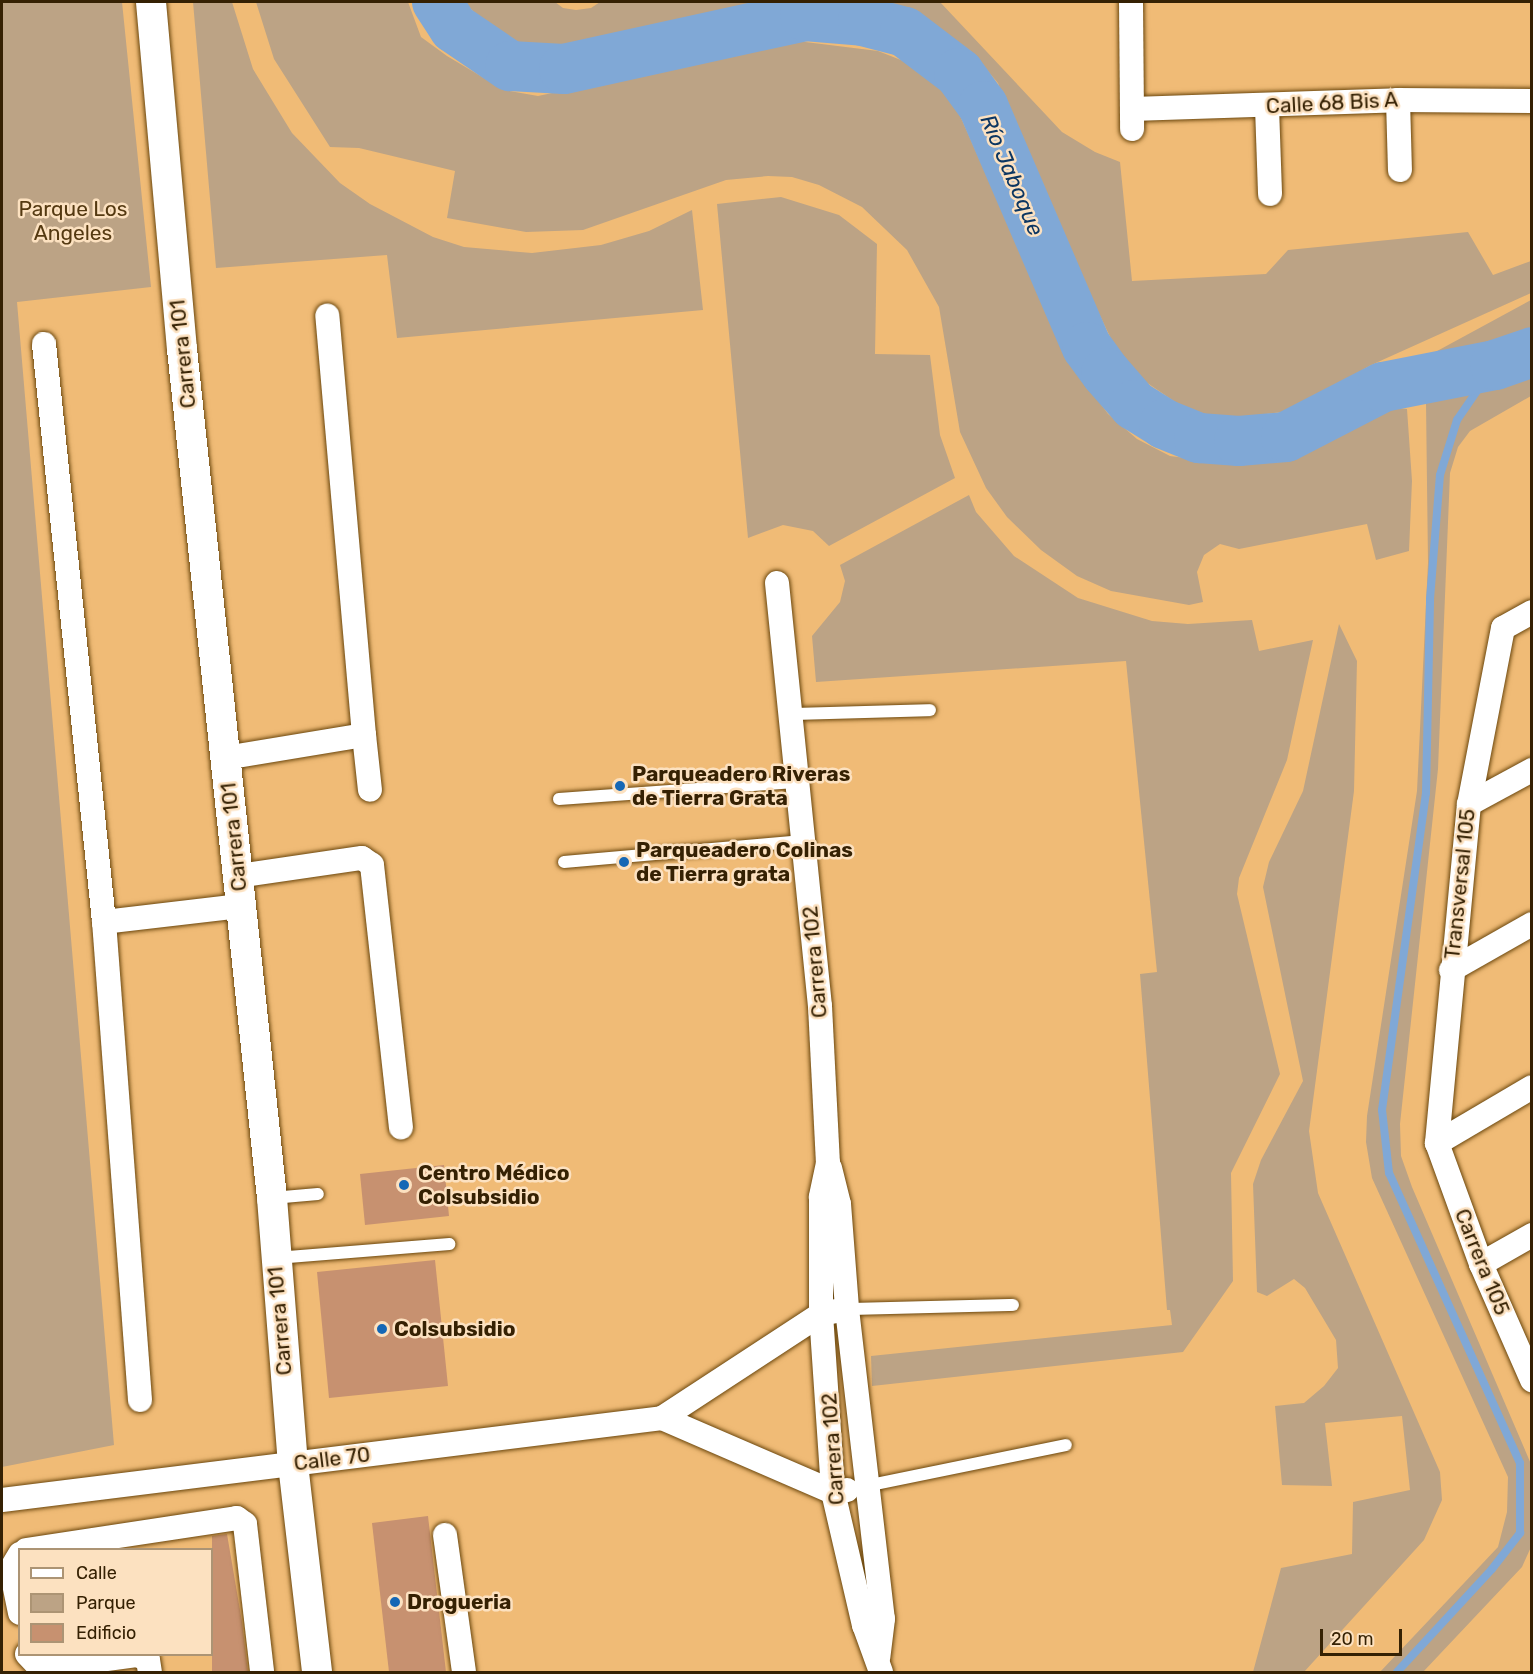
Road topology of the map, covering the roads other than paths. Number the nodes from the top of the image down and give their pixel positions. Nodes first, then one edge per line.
1 (151, 2) edge
2 (1131, 2) edge
3 (1398, 100) junction
4 (1532, 101) edge
5 (1267, 107) junction
6 (1400, 170) dead end
7 (1270, 194) dead end
8 (327, 316) dead end
9 (44, 344) dead end
10 (777, 583) dead end
11 (1532, 612) edge
12 (930, 711) dead end
13 (791, 714) junction
14 (364, 735) junction
15 (225, 758) junction
16 (1532, 770) edge
17 (798, 782) junction
18 (370, 790) dead end
19 (559, 799) dead end
20 (1468, 804) junction
21 (803, 842) junction
22 (564, 862) dead end
23 (238, 876) junction
24 (241, 906) junction
25 (104, 922) junction
26 (1532, 924) edge
27 (1450, 970) junction
28 (1532, 1087) edge
29 (401, 1127) dead end
30 (1437, 1143) junction
31 (828, 1163) junction
32 (318, 1194) dead end
33 (272, 1198) junction
34 (1532, 1235) edge
35 (449, 1244) dead end
36 (275, 1258) junction
37 (1481, 1264) junction
38 (1013, 1305) dead end
39 (847, 1309) junction
40 (821, 1314) junction
41 (1532, 1380) edge
42 (140, 1400) dead end
43 (662, 1418) junction
44 (1066, 1444) dead end
45 (293, 1464) junction
46 (866, 1486) junction
47 (833, 1492) junction
48 (2, 1500) edge
49 (445, 1535) dead end
50 (39, 1548) edge
51 (18, 1557) edge
52 (18, 1603) edge
53 (29, 1656) edge
54 (130, 1656) edge
55 (140, 1656) edge
56 (880, 1665) edge
57 (150, 1672) edge
58 (262, 1672) edge
59 (317, 1672) edge
60 (464, 1672) edge

1 - 15 street, Carrera 101
2 - 5 street, Calle 68 Bis A
3 - 4 street, Calle 68 Bis A
3 - 5 street, Calle 68 Bis A
3 - 6 street
5 - 7 street
8 - 14 street
9 - 25 street
10 - 13 street, Carrera 102
11 - 20 street, Transversal 105
12 - 13 lane
13 - 17 street, Carrera 102
14 - 15 street
14 - 18 street
15 - 23 street, Carrera 101
16 - 20 street
17 - 19 lane
17 - 21 street, Carrera 102
20 - 27 street, Transversal 105
21 - 22 lane
21 - 31 street, Carrera 102
23 - 24 street, Carrera 101
23 - 29 street
24 - 25 street
24 - 33 street, Carrera 101
25 - 42 street
26 - 27 street
27 - 30 street, Transversal 105
28 - 30 street
30 - 37 street, Carrera 105
31 - 39 street, Carrera 102
31 - 40 street, Carrera 102
32 - 33 lane
33 - 36 street, Carrera 101
34 - 37 street
35 - 36 lane
36 - 45 street, Carrera 101
37 - 41 street, Carrera 105
38 - 39 lane
39 - 40 street, Calle 70
39 - 46 street, Carrera 102
40 - 43 street, Calle 70
40 - 47 street, Carrera 102
43 - 45 street, Calle 70
43 - 47 street
44 - 46 lane
45 - 48 street, Calle 70
45 - 59 street, Carrera 101
46 - 47 street
46 - 56 street, Carrera 102
47 - 56 street, Carrera 102
49 - 60 street
50 - 58 street
51 - 52 street
53 - 54 street
55 - 57 street

